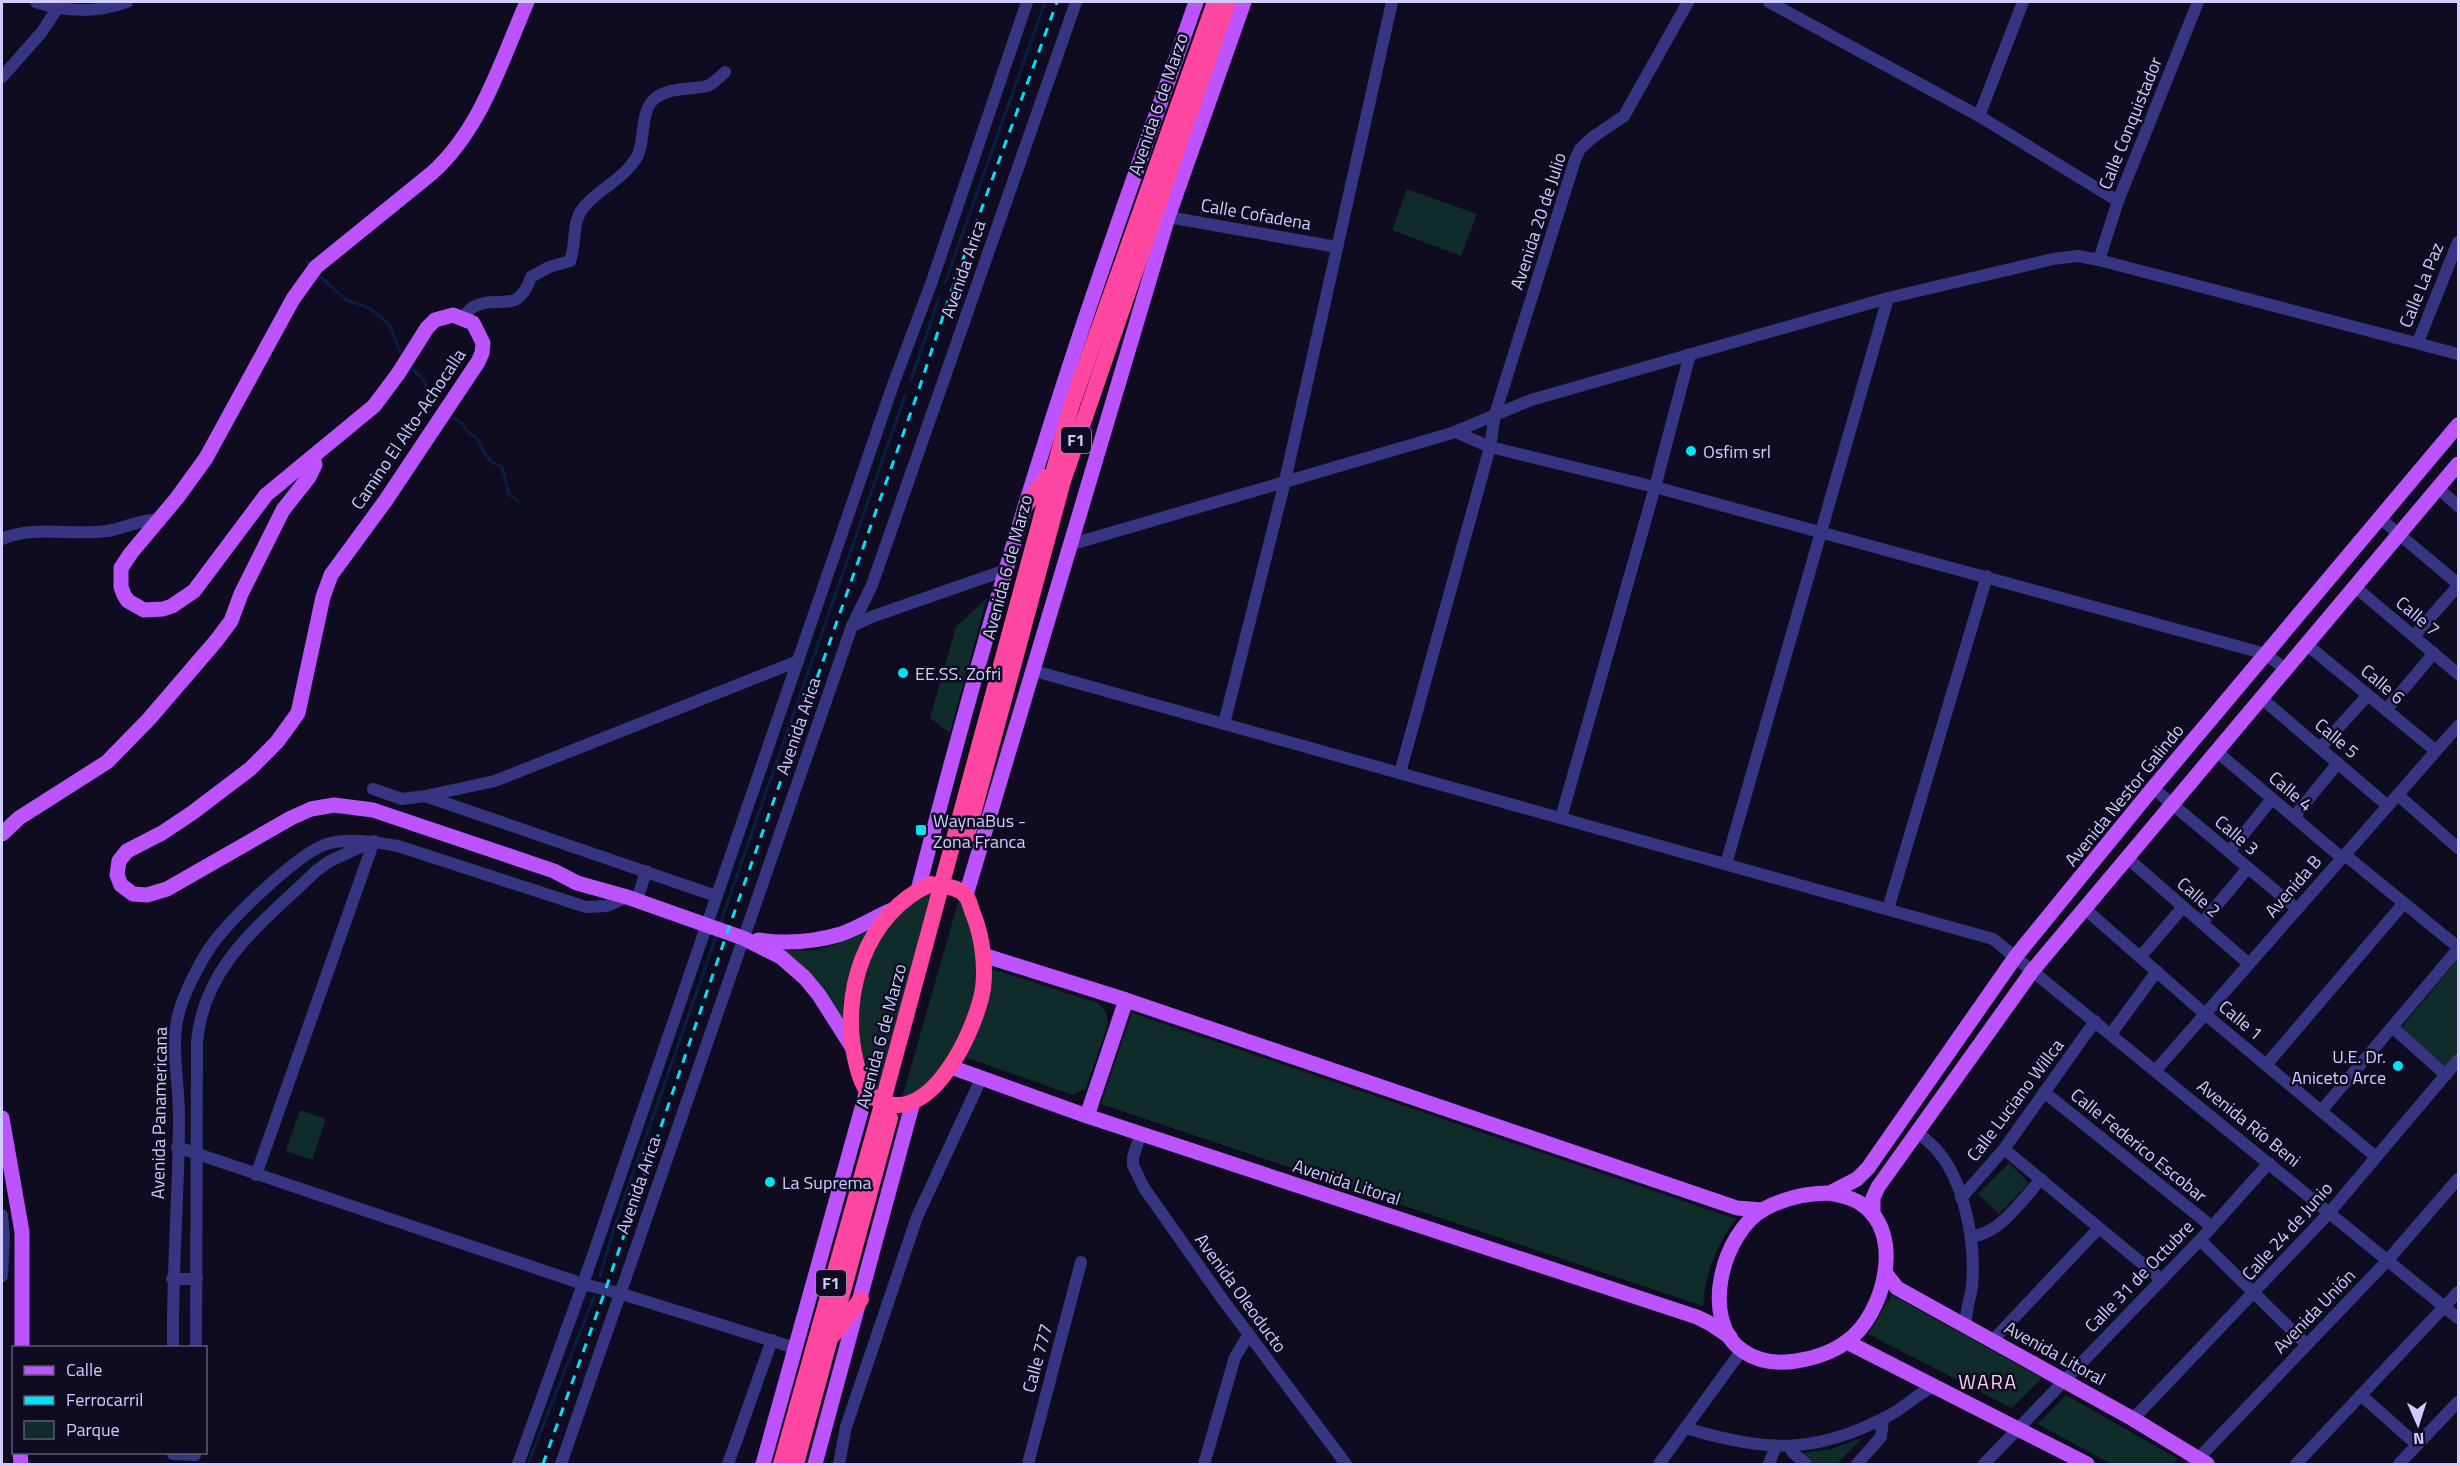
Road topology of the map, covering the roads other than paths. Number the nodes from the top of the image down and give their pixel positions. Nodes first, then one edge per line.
1 (36, 2) edge
2 (127, 2) edge
3 (527, 2) edge
4 (1027, 2) edge
5 (1076, 2) edge
6 (1196, 2) edge
7 (1215, 2) edge
8 (1228, 2) edge
9 (1244, 2) edge
10 (1392, 2) edge
11 (1688, 2) edge
12 (1769, 2) edge
13 (2023, 2) edge
14 (2198, 2) edge
15 (57, 9) junction
16 (725, 72) dead end
17 (2, 77) edge
18 (1979, 116) junction
19 (2118, 201) junction
20 (1168, 217) junction
21 (2458, 242) edge
22 (1337, 247) junction
23 (2099, 260) junction
24 (1888, 298) junction
25 (463, 317) junction
26 (2418, 342) junction
27 (1690, 354) junction
28 (2458, 354) edge
29 (1495, 414) junction
30 (2458, 425) edge
31 (1456, 432) junction
32 (1490, 447) junction
33 (313, 458) junction
34 (2458, 464) edge
35 (1053, 469) junction
36 (1285, 482) junction
37 (1655, 487) junction
38 (2438, 489) junction
39 (1026, 505) junction
40 (2458, 506) edge
41 (2381, 519) junction
42 (160, 521) junction
43 (1820, 531) junction
44 (2399, 533) junction
45 (2, 539) edge
46 (1069, 545) junction
47 (1006, 570) junction
48 (1987, 576) junction
49 (2458, 585) edge
50 (2354, 586) junction
51 (852, 626) junction
52 (2414, 636) junction
53 (2306, 644) junction
54 (2434, 653) junction
55 (2266, 654) junction
56 (798, 661) junction
57 (2285, 669) junction
58 (1031, 670) junction
59 (2458, 674) edge
60 (2368, 694) junction
61 (2261, 698) junction
62 (2386, 710) junction
63 (1224, 724) junction
64 (2458, 726) edge
65 (2320, 748) junction
66 (2216, 751) junction
67 (2436, 751) junction
68 (2338, 763) junction
69 (1400, 773) junction
70 (2153, 788) junction
71 (373, 789) dead end
72 (2398, 795) junction
73 (425, 796) junction
74 (2272, 799) junction
75 (2171, 803) junction
76 (2388, 806) junction
77 (2294, 817) junction
78 (1561, 818) junction
79 (2, 834) edge
80 (374, 841) junction
81 (2458, 848) edge
82 (2229, 852) junction
83 (2343, 857) junction
84 (2126, 858) junction
85 (1726, 864) junction
86 (2248, 868) junction
87 (646, 871) junction
88 (918, 890) junction
89 (954, 890) junction
90 (716, 896) junction
91 (632, 899) junction
92 (2404, 903) junction
93 (2183, 907) junction
94 (2084, 908) junction
95 (1888, 909) junction
96 (2297, 909) junction
97 (892, 910) junction
98 (2202, 923) junction
99 (706, 925) junction
100 (743, 938) junction
101 (2458, 948) edge
102 (983, 955) junction
103 (2140, 956) junction
104 (2016, 957) junction
105 (2249, 964) junction
106 (2033, 970) junction
107 (2157, 970) junction
108 (1126, 1000) junction
109 (2205, 1014) junction
110 (2096, 1021) junction
111 (2392, 1028) junction
112 (2111, 1034) junction
113 (852, 1047) junction
114 (2458, 1060) edge
115 (2266, 1065) junction
116 (951, 1067) junction
117 (2156, 1070) junction
118 (2446, 1075) junction
119 (982, 1077) junction
120 (867, 1090) junction
121 (2044, 1092) junction
122 (889, 1102) junction
123 (914, 1102) junction
124 (2322, 1111) junction
125 (1087, 1116) junction
126 (2, 1118) edge
127 (1917, 1132) junction
128 (1141, 1133) junction
129 (177, 1147) junction
130 (2004, 1149) junction
131 (198, 1155) junction
132 (2376, 1157) junction
133 (2269, 1163) junction
134 (256, 1175) junction
135 (2041, 1179) junction
136 (2458, 1179) edge
137 (1830, 1193) junction
138 (1961, 1197) junction
139 (1763, 1210) junction
140 (2329, 1213) junction
141 (2, 1215) edge
142 (1873, 1215) junction
143 (2211, 1226) junction
144 (2099, 1228) junction
145 (1972, 1236) junction
146 (2200, 1240) junction
147 (2387, 1261) junction
148 (1081, 1262) dead end
149 (1886, 1274) junction
150 (2, 1276) edge
151 (172, 1279) junction
152 (197, 1279) junction
153 (2162, 1280) junction
154 (583, 1284) junction
155 (2458, 1292) edge
156 (619, 1293) junction
157 (2254, 1294) junction
158 (861, 1299) junction
159 (2445, 1307) junction
160 (2458, 1317) edge
161 (1966, 1326) junction
162 (1249, 1334) junction
163 (1730, 1337) junction
164 (772, 1340) junction
165 (830, 1340) junction
166 (1993, 1340) junction
167 (1847, 1342) junction
168 (2306, 1344) junction
169 (22, 1346) edge
170 (173, 1346) edge
171 (196, 1346) edge
172 (795, 1348) junction
173 (1742, 1350) junction
174 (2064, 1380) junction
175 (1934, 1386) junction
176 (2361, 1395) junction
177 (2458, 1402) edge
178 (1882, 1419) junction
179 (2133, 1419) junction
180 (1685, 1428) junction
181 (2018, 1429) junction
182 (2417, 1445) junction
183 (1776, 1446) junction
184 (1790, 1446) junction
185 (173, 1457) edge
186 (195, 1457) edge
187 (2199, 1463) edge
188 (518, 1464) edge
189 (561, 1464) edge
190 (729, 1464) edge
191 (763, 1464) edge
192 (781, 1464) edge
193 (796, 1464) edge
194 (815, 1464) edge
195 (840, 1464) edge
196 (1028, 1464) edge
197 (1204, 1464) edge
198 (1346, 1464) edge
199 (1659, 1464) edge
200 (1769, 1464) edge
201 (1806, 1464) edge
202 (1857, 1464) edge
203 (1984, 1464) edge
204 (2087, 1464) edge
205 (2295, 1464) edge
206 (2399, 1464) edge

1 - 15 street
2 - 15 street
3 - 42 main road
4 - 56 street, Avenida Arica
5 - 51 street, Avenida Arica
6 - 39 main road, Avenida 6 de Marzo
7 - 35 highway, Avenida 6 de Marzo / F1
8 - 89 highway, Avenida 6 de Marzo / F1
9 - 20 main road, Avenida 6 de Marzo
10 - 22 street
11 - 29 street, Avenida 20 de Julio
12 - 18 street
13 - 18 street
14 - 19 street, Calle Conquistador
15 - 17 street
16 - 25 street
18 - 19 street
19 - 23 street, Calle Conquistador
20 - 22 street, Calle Cofadena
20 - 46 main road, Avenida 6 de Marzo
21 - 26 street, Calle La Paz
22 - 36 street
23 - 24 street
23 - 26 street
24 - 27 street
24 - 43 street
25 - 33 main road
25 - 91 main road, Camino El Alto-Achocalla
26 - 28 street
27 - 29 street
27 - 37 street
29 - 31 street
29 - 32 street, Avenida 20 de Julio
30 - 41 main road, Avenida Nestor Galindo
31 - 32 street
31 - 36 street
32 - 37 street
32 - 69 street, Avenida 20 de Julio
33 - 42 main road
33 - 79 main road
34 - 38 main road
35 - 39 highway
35 - 89 highway, Avenida 6 de Marzo / F1
36 - 46 street
36 - 63 street
37 - 43 street
37 - 78 street
38 - 40 street
38 - 44 main road
39 - 47 main road, Avenida 6 de Marzo
41 - 44 street
41 - 55 main road, Avenida Nestor Galindo
42 - 45 street
43 - 48 street
43 - 85 street
44 - 49 street
44 - 50 main road
46 - 58 main road, Avenida 6 de Marzo
47 - 51 street
47 - 88 main road, Avenida 6 de Marzo
48 - 55 street
48 - 95 street
49 - 52 street
50 - 52 street, Calle 7
50 - 53 main road
51 - 100 street, Avenida Arica
52 - 54 street, Calle 7
53 - 57 main road
53 - 60 street, Calle 6
54 - 59 street, Calle 7
54 - 62 street
55 - 57 street
55 - 70 main road, Avenida Nestor Galindo
56 - 73 street
56 - 90 street, Avenida Arica
57 - 61 main road
58 - 63 street, Avenida Río Beni
58 - 89 main road, Avenida 6 de Marzo
60 - 62 street, Calle 6
60 - 65 street
61 - 65 street, Calle 5
61 - 66 main road
62 - 67 street, Calle 6
63 - 69 street, Avenida Río Beni
64 - 67 street, Avenida B
65 - 68 street, Calle 5
66 - 74 street, Calle 4
66 - 75 main road
67 - 72 street, Avenida B
68 - 76 street, Calle 5
68 - 77 street
69 - 78 street, Avenida Río Beni
70 - 75 street, Calle 3
70 - 104 main road, Avenida Nestor Galindo
71 - 73 street
72 - 76 street, Avenida B
72 - 81 street
73 - 87 street
74 - 77 street, Calle 4
74 - 82 street
75 - 82 street, Calle 3
75 - 84 main road
76 - 83 street, Avenida B
77 - 83 street, Calle 4
78 - 85 street, Avenida Río Beni
80 - 91 street, Avenida Panamericana
80 - 129 street, Avenida Panamericana
80 - 131 street, Avenida Panamericana
80 - 134 street
82 - 86 street, Calle 3
83 - 92 street, Calle 4
83 - 96 street, Avenida B
84 - 93 street, Calle 2
84 - 94 main road
85 - 95 street, Avenida Río Beni
86 - 96 street, Calle 3
86 - 98 street
87 - 90 street
87 - 91 street
88 - 89 highway
88 - 97 highway
89 - 102 highway
89 - 122 highway, Avenida 6 de Marzo / F1
90 - 99 street, Avenida Arica
91 - 99 main road, Camino El Alto-Achocalla
92 - 101 street, Calle 4
92 - 115 street
93 - 98 street, Calle 2
93 - 103 street
94 - 103 street, Calle 1
94 - 106 main road
95 - 104 street, Avenida Río Beni
96 - 105 street, Avenida B
97 - 100 main road, Camino El Alto-Achocalla
97 - 113 highway
98 - 105 street, Calle 2
99 - 100 main road, Camino El Alto-Achocalla
99 - 154 street, Avenida Arica
100 - 113 main road, Camino El Alto-Achocalla
100 - 156 street, Avenida Arica
101 - 111 street
102 - 108 main road
102 - 116 highway
103 - 107 street, Calle 1
104 - 106 street, Avenida Río Beni
104 - 137 main road, Avenida Nestor Galindo
105 - 109 street, Avenida B
106 - 110 street, Avenida Río Beni
106 - 127 main road
107 - 109 street, Calle 1
107 - 112 street
108 - 125 main road
108 - 139 main road
109 - 115 street, Calle 1
109 - 117 street, Avenida B
110 - 112 street, Avenida Río Beni
110 - 121 street, Calle Luciano Willca
111 - 118 street
111 - 124 street
112 - 117 street, Avenida Río Beni
113 - 120 highway
114 - 118 street, Calle 24 de Junio
115 - 124 street, Calle 1
116 - 119 main road, Avenida Litoral
116 - 123 highway
117 - 133 street, Avenida Río Beni
118 - 132 street, Calle 24 de Junio
119 - 125 main road, Avenida Litoral
119 - 195 street
120 - 122 highway
120 - 172 main road, Avenida 6 de Marzo
121 - 130 street, Calle Luciano Willca
121 - 143 street, Calle Federico Escobar
122 - 123 highway
122 - 165 highway, Avenida 6 de Marzo / F1
122 - 192 highway, Avenida 6 de Marzo / F1
123 - 158 main road
124 - 132 street, Calle 1
125 - 128 main road, Avenida Litoral
126 - 169 main road
127 - 138 street
127 - 142 main road
128 - 162 street, Avenida Oleoducto
128 - 163 main road, Avenida Litoral
129 - 131 street
129 - 151 street, Avenida Panamericana
130 - 135 street
130 - 138 street, Calle Luciano Willca
131 - 134 street
131 - 152 street, Avenida Panamericana
132 - 140 street, Calle 24 de Junio
133 - 140 street, Avenida Río Beni
133 - 143 street, Calle 31 de Octubre
134 - 154 street
135 - 144 street
135 - 145 street
136 - 147 street, Avenida Unión
137 - 139 main road
137 - 142 main road
138 - 145 street
139 - 163 main road
140 - 147 street, Avenida Río Beni
140 - 157 street, Calle 24 de Junio
141 - 150 street
142 - 149 main road
143 - 146 street, Calle 31 de Octubre
144 - 153 street
144 - 166 street
145 - 161 street
146 - 153 street, Calle 31 de Octubre
146 - 157 street
147 - 159 street, Avenida Río Beni
147 - 168 street, Avenida Unión
148 - 196 street, Calle 777
149 - 161 main road, Avenida Litoral
149 - 167 main road
151 - 152 street
151 - 170 street, Avenida Panamericana
152 - 171 street, Avenida Panamericana
153 - 174 street, Calle 31 de Octubre
154 - 156 street
154 - 188 street, Avenida Arica
155 - 159 street
156 - 164 street
156 - 189 street, Avenida Arica
157 - 168 street
157 - 179 street, Calle 24 de Junio
158 - 165 highway
158 - 194 main road
159 - 160 street, Avenida Río Beni
159 - 176 street
161 - 166 main road, Avenida Litoral
162 - 197 street
162 - 198 street, Avenida Oleoducto
163 - 173 main road
164 - 172 street
164 - 190 street
165 - 193 highway, Avenida 6 de Marzo / F1
166 - 174 main road, Avenida Litoral
167 - 173 main road
167 - 175 main road
168 - 187 street, Avenida Unión
172 - 191 main road, Avenida 6 de Marzo
173 - 180 street
174 - 179 main road, Avenida Litoral
174 - 181 street, Calle 31 de Octubre
175 - 178 street
175 - 181 main road
176 - 182 street
176 - 205 street
177 - 182 street
178 - 184 street
178 - 202 street
179 - 187 main road, Avenida Litoral
180 - 183 street
180 - 199 street
181 - 203 street, Calle 31 de Octubre
181 - 204 main road
182 - 206 street
183 - 184 street
183 - 200 street
184 - 201 street
185 - 186 street

